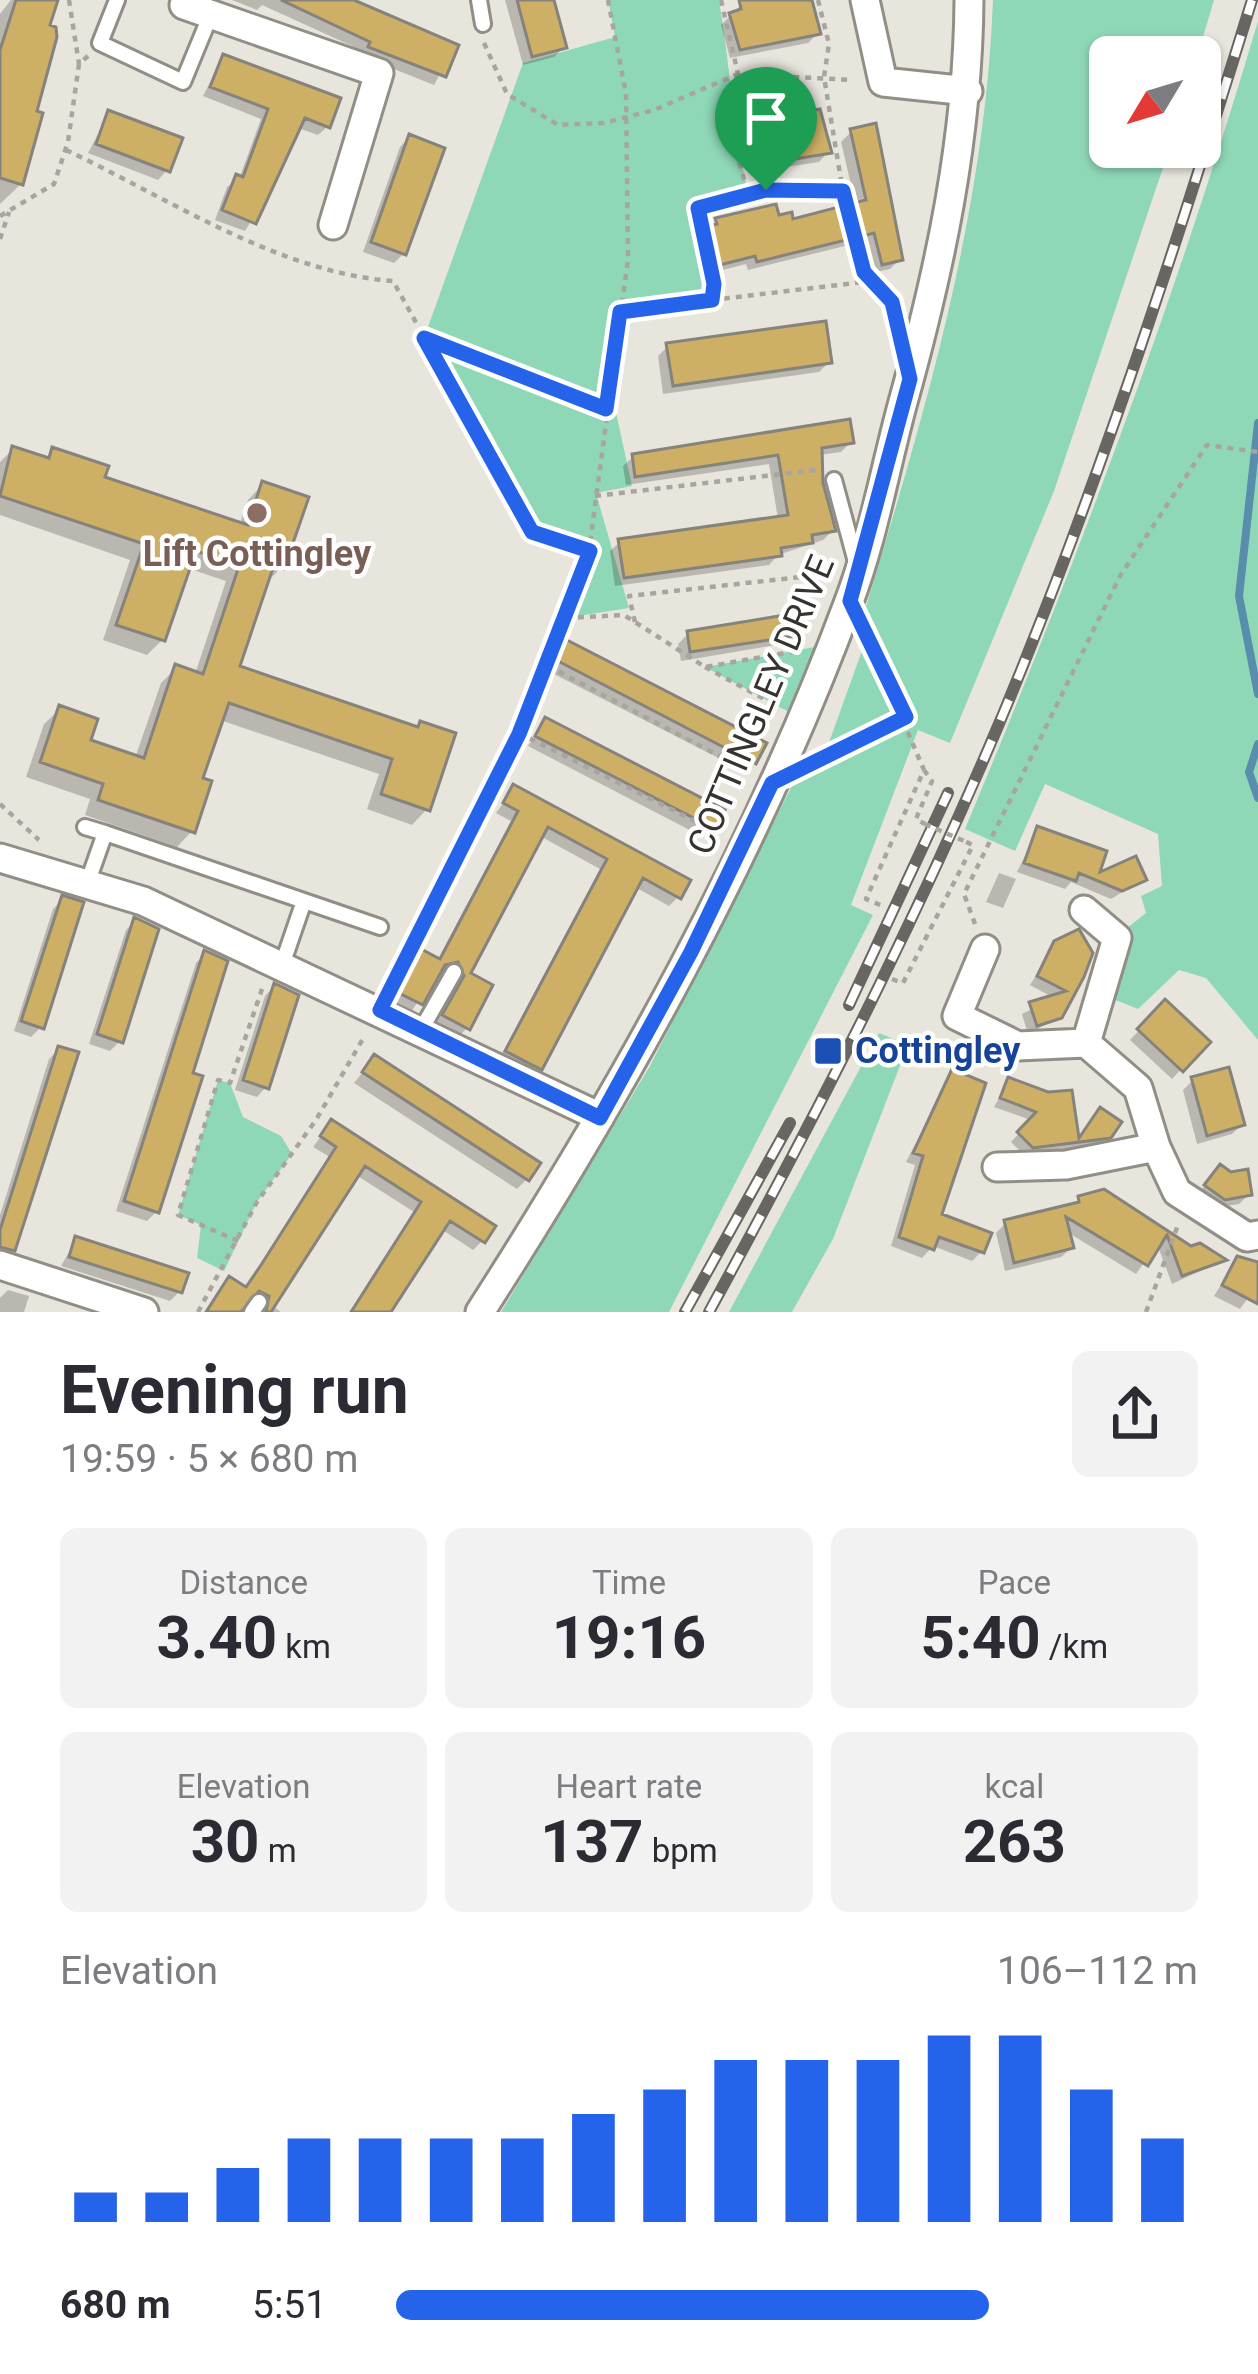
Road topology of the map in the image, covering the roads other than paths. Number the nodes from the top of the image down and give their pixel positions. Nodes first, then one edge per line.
1 (117, 0) edge
2 (479, 0) edge
3 (865, 0) edge
4 (969, 0) edge
5 (180, 2) edge
6 (212, 14) junction
7 (483, 24) road end
8 (968, 91) junction
9 (333, 225) dead end
10 (892, 302) road end
11 (910, 379) junction
12 (834, 474) road end
13 (858, 571) junction
14 (85, 826) dead end
15 (105, 833) junction
16 (0, 858) edge
17 (87, 884) junction
18 (304, 901) junction
19 (1084, 910) dead end
20 (380, 927) dead end
21 (985, 950) road end
22 (277, 963) junction
23 (454, 972) dead end
24 (421, 1030) junction
25 (1086, 1043) junction
26 (600, 1118) junction
27 (1156, 1147) junction
28 (997, 1167) dead end
29 (1258, 1235) edge
30 (0, 1265) edge
31 (144, 1312) edge
32 (480, 1312) edge

1 - 6 lane
2 - 7 lane
3 - 8 street
4 - 8 street, COTTINGLEY DRIVE
5 - 6 street
6 - 9 street
8 - 11 street, COTTINGLEY DRIVE
10 - 11 lane
11 - 13 street, COTTINGLEY DRIVE
12 - 13 lane
13 - 26 street, COTTINGLEY DRIVE
14 - 15 lane
15 - 17 lane
15 - 18 lane
16 - 17 street
17 - 22 street
18 - 20 lane
18 - 22 lane
19 - 25 street
21 - 25 street
22 - 24 street
23 - 24 lane
24 - 26 street
25 - 27 street
26 - 32 street, COTTINGLEY DRIVE
27 - 28 street
27 - 29 street
30 - 31 street

